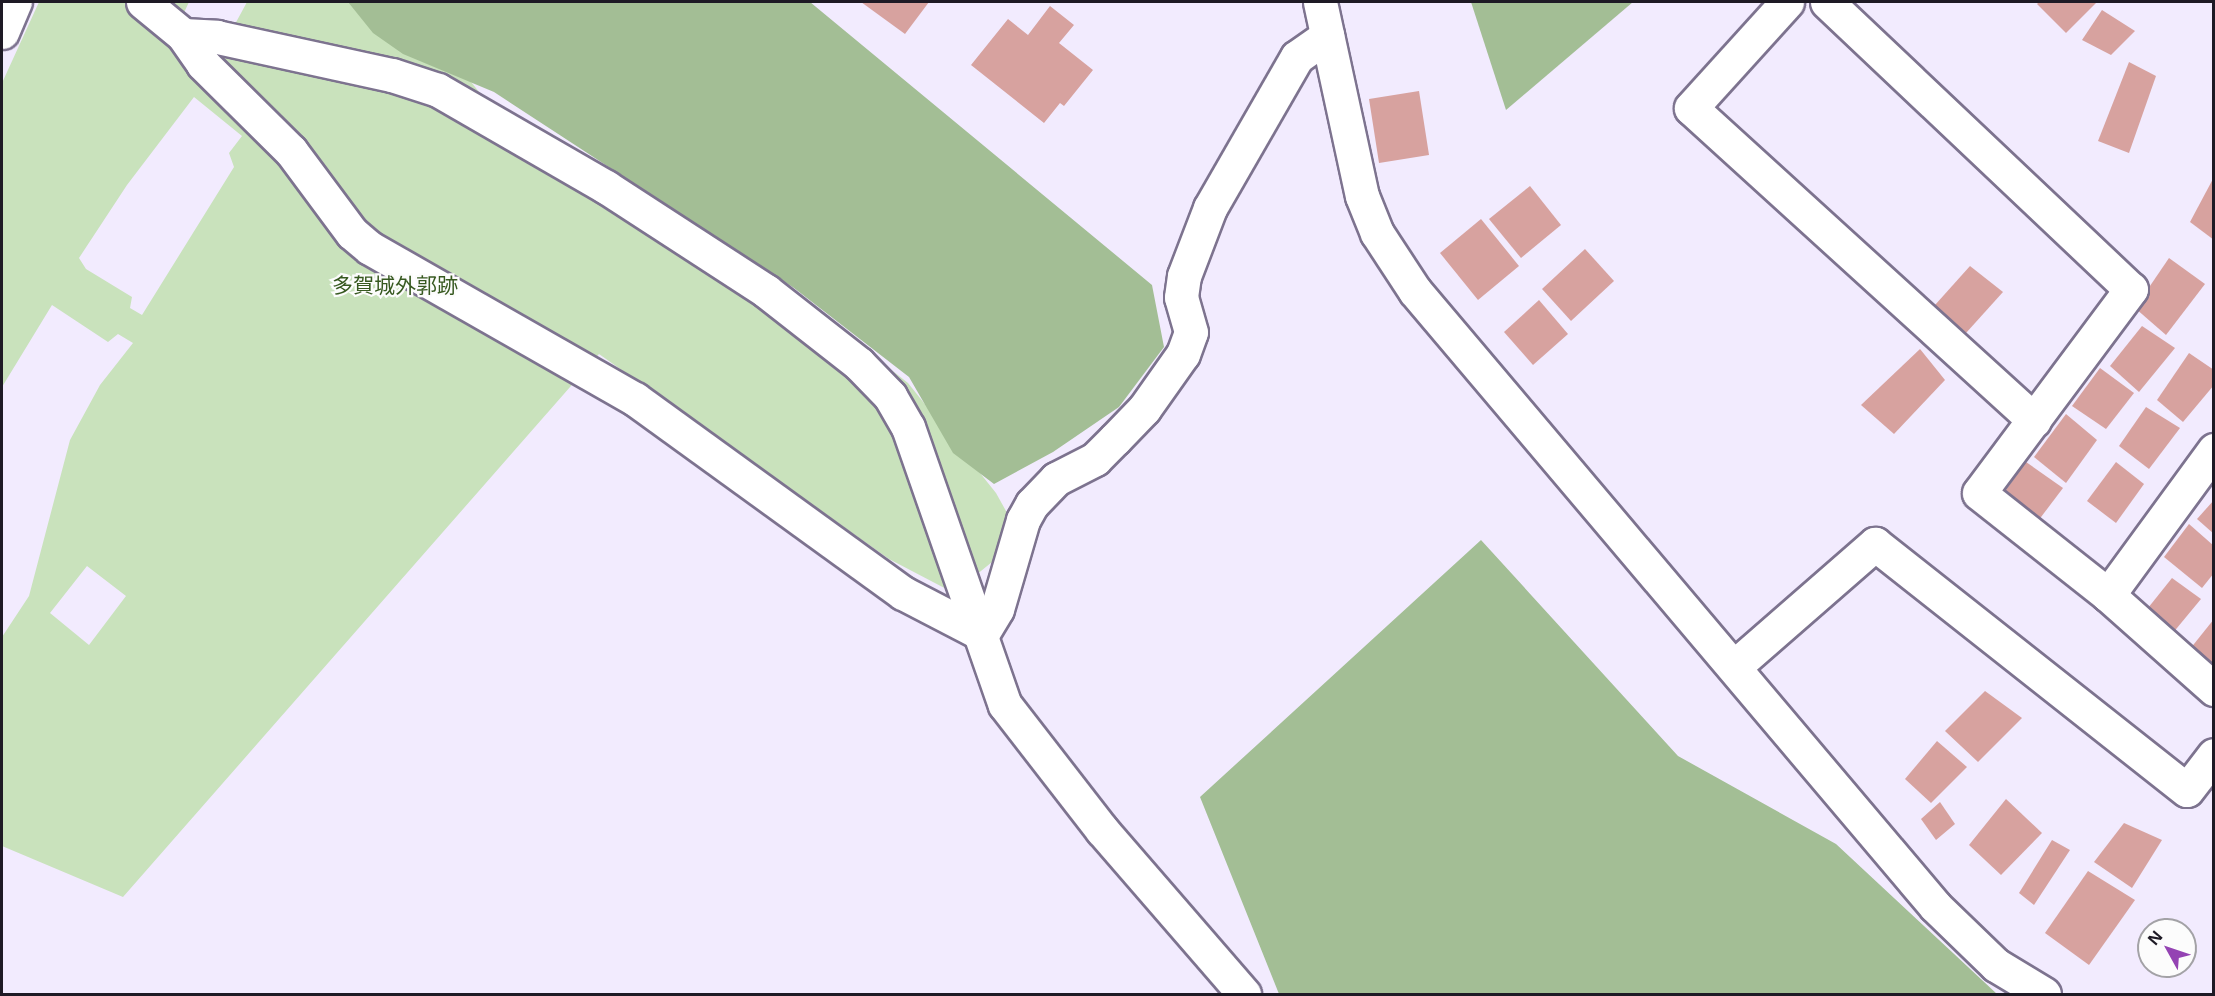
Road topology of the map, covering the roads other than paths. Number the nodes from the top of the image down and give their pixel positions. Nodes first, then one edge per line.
1 (15, 2) edge
2 (143, 2) edge
3 (1320, 2) edge
4 (1786, 2) edge
5 (1827, 2) edge
6 (2, 32) edge
7 (183, 35) junction
8 (1327, 36) junction
9 (2034, 420) junction
10 (2214, 450) edge
11 (2108, 595) junction
12 (982, 634) junction
13 (1735, 666) junction
14 (2214, 689) edge
15 (2214, 755) edge
16 (1244, 994) edge
17 (2044, 994) edge

1 - 6 street
2 - 7 street
3 - 8 street
4 - 9 street
5 - 9 street
7 - 12 street
7 - 12 street
8 - 12 street
8 - 13 street
9 - 11 street
10 - 11 street
11 - 14 street
12 - 16 street
13 - 15 street
13 - 17 street

